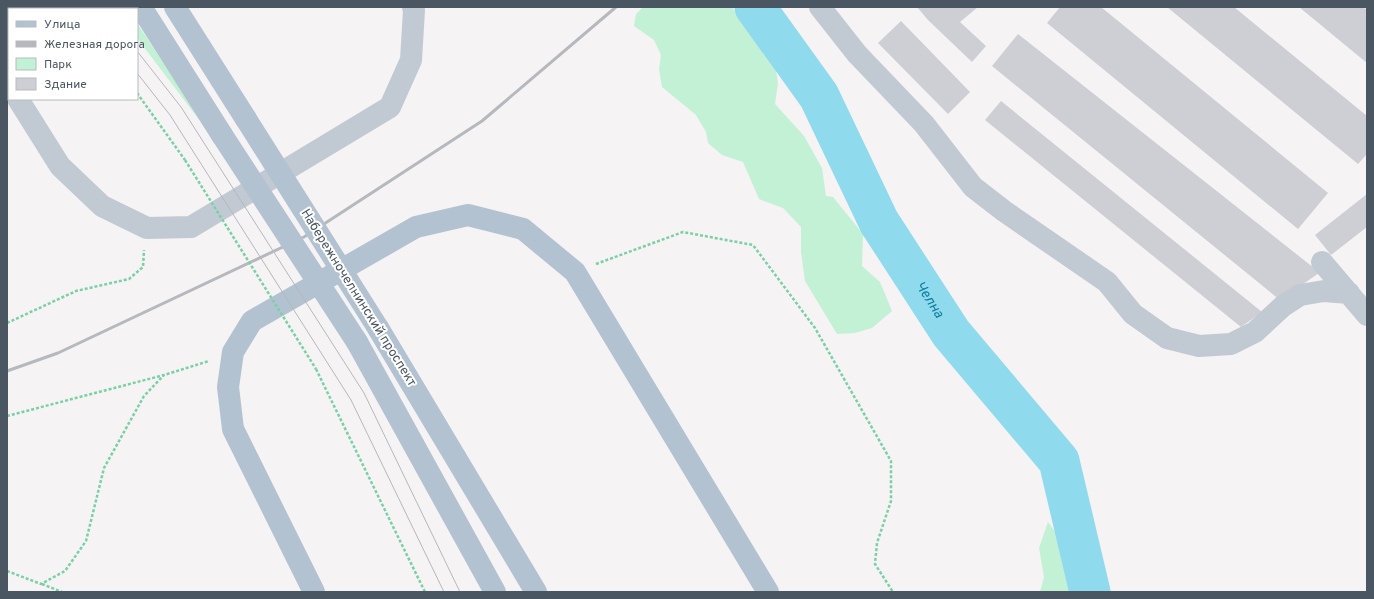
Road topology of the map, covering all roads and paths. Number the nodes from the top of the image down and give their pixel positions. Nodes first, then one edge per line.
1 (141, 7) edge
2 (175, 7) edge
3 (413, 7) edge
4 (820, 7) edge
5 (138, 95) edge
6 (19, 100) edge
7 (147, 228) junction
8 (1322, 262) dead end
9 (575, 272) junction
10 (1348, 293) junction
11 (1367, 315) edge
12 (7, 323) edge
13 (233, 352) junction
14 (164, 375) junction
15 (7, 416) edge
16 (7, 571) edge
17 (41, 584) junction
18 (62, 592) edge
19 (314, 592) edge
20 (425, 592) edge
21 (496, 592) edge
22 (536, 592) edge
23 (768, 592) edge
24 (893, 592) edge

1 - 21 main road, Набережночелнинский проспект, bridge
2 - 22 main road, Набережночелнинский проспект, bridge
3 - 7 street
4 - 10 street
5 - 20 path, bridge
6 - 7 street
7 - 12 path
8 - 10 street
9 - 13 main road
9 - 23 main road
9 - 24 path
10 - 11 street
13 - 14 path
13 - 19 main road
14 - 15 path
14 - 17 path
16 - 17 path
17 - 18 path

